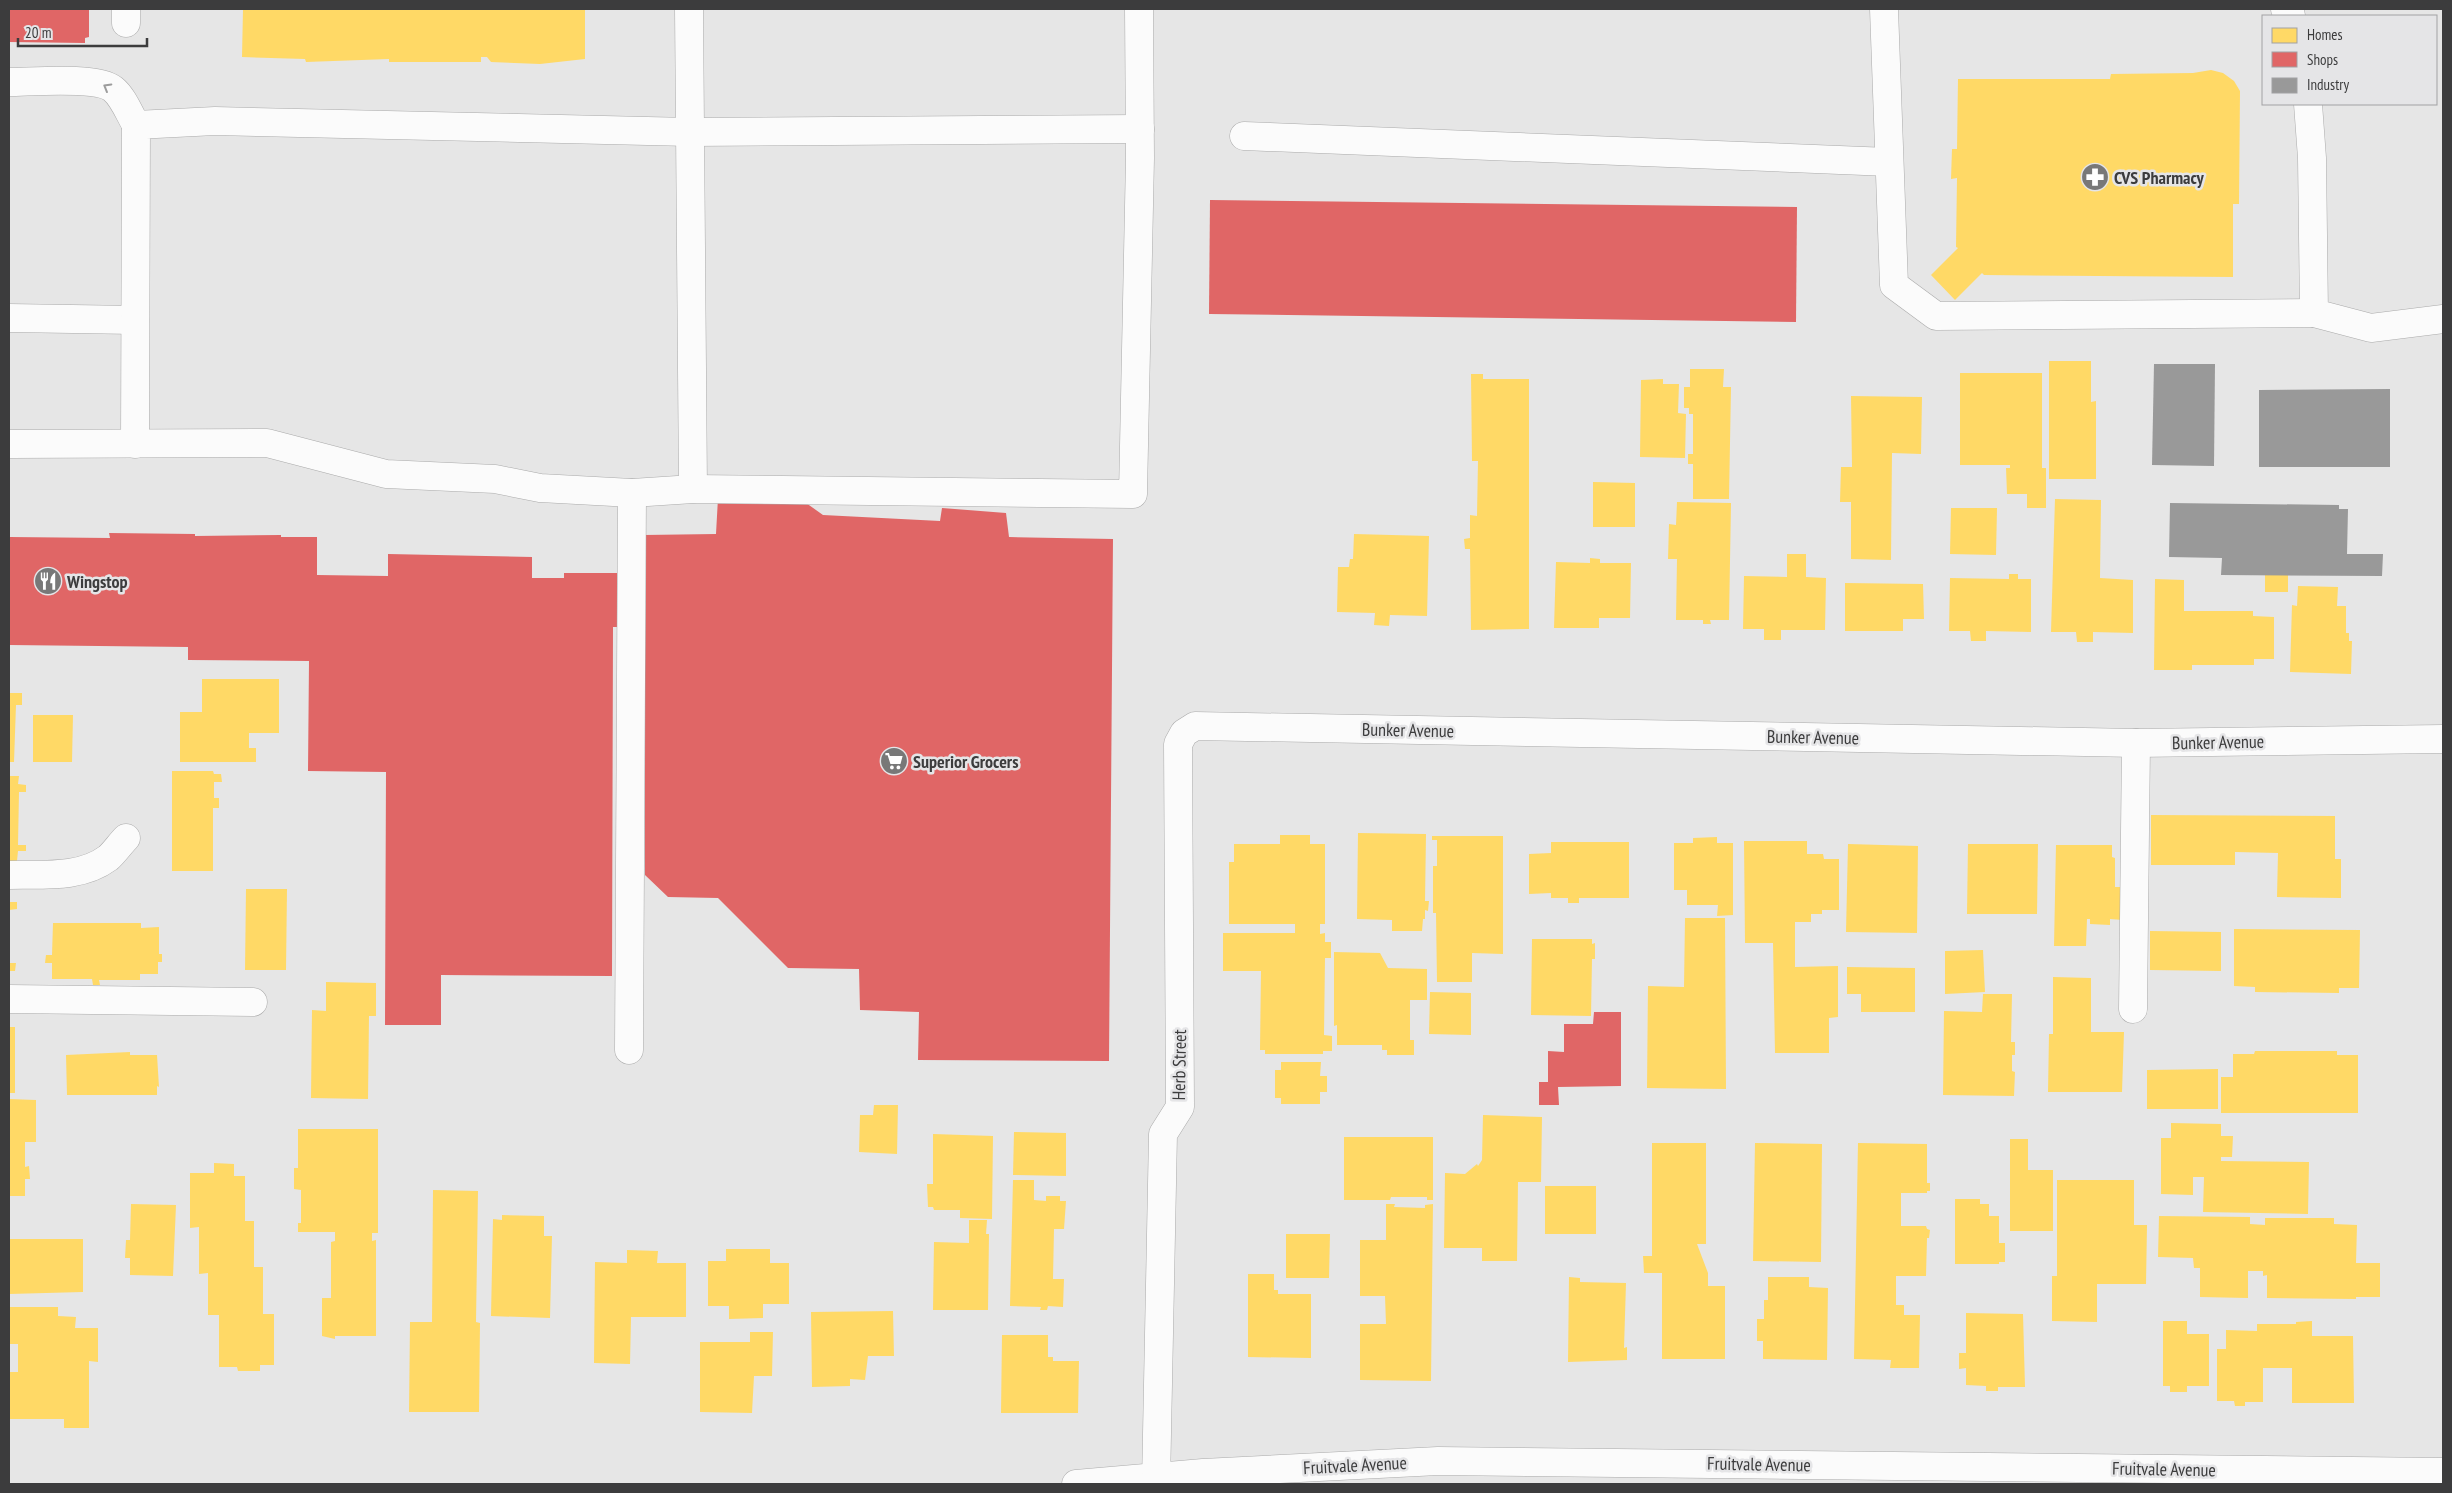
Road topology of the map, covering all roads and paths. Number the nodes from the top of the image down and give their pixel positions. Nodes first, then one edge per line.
1 (690, 9) edge
2 (1139, 9) edge
3 (1884, 9) edge
4 (9, 82) edge
5 (2308, 105) edge
6 (136, 125) junction
7 (1140, 129) junction
8 (690, 132) junction
9 (1244, 136) dead end
10 (1889, 162) junction
11 (2314, 313) junction
12 (9, 318) edge
13 (2443, 319) edge
14 (135, 320) junction
15 (9, 444) edge
16 (135, 444) junction
17 (693, 489) junction
18 (632, 493) junction
19 (1184, 733) joint
20 (2443, 739) edge
21 (2136, 743) junction
22 (126, 838) dead end
23 (9, 875) edge
24 (9, 999) edge
25 (253, 1002) dead end
26 (2133, 1009) dead end
27 (629, 1050) dead end
28 (2443, 1472) edge
29 (1156, 1481) edge
30 (1076, 1484) edge

1 - 8 street
2 - 7 street
3 - 10 street
6 -> 4 street
5 - 11 street
6 - 8 street
6 - 14 street
7 - 8 street
7 - 17 street
8 - 17 street
9 - 10 street
10 - 11 street
11 - 13 street
12 - 14 street
14 - 16 street
15 - 16 street
16 - 18 street
17 - 18 street
18 - 27 street
19 - 21 street, Bunker Avenue
19 - 29 street, Herb Street
20 - 21 street, Bunker Avenue
21 - 26 street
22 - 23 street
24 - 25 street
28 - 29 street, Fruitvale Avenue
29 - 30 street, Fruitvale Avenue

